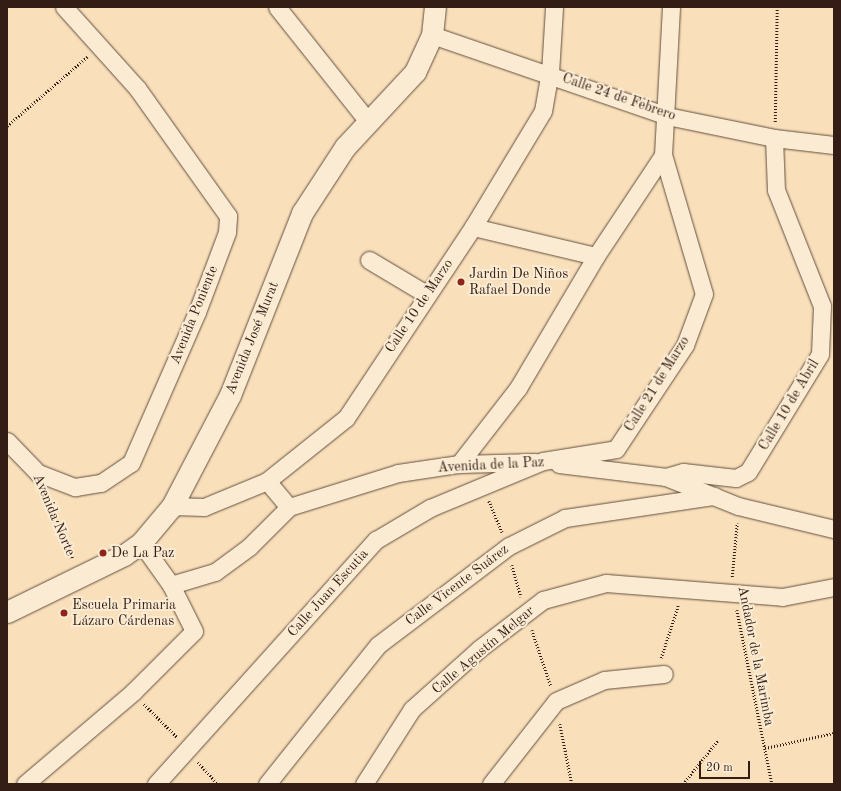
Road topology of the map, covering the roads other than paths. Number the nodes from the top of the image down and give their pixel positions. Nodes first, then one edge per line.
1 (64, 7) edge
2 (277, 7) edge
3 (435, 7) edge
4 (554, 7) edge
5 (671, 7) edge
6 (432, 35) junction
7 (550, 73) junction
8 (667, 116) junction
9 (367, 120) junction
10 (774, 138) junction
11 (834, 145) edge
12 (663, 155) junction
13 (473, 227) junction
14 (596, 256) junction
15 (369, 260) dead end
16 (426, 294) junction
17 (7, 441) edge
18 (543, 462) junction
19 (459, 464) junction
20 (38, 473) joint
21 (666, 477) junction
22 (267, 481) junction
23 (714, 496) junction
24 (172, 506) junction
25 (289, 507) junction
26 (834, 529) edge
27 (141, 543) junction
28 (171, 585) junction
29 (834, 587) edge
30 (7, 612) edge
31 (660, 673) road end
32 (25, 784) edge
33 (156, 784) edge
34 (267, 784) edge
35 (364, 784) edge
36 (491, 784) edge

1 - 20 street, Avenida Poniente
2 - 9 street
3 - 6 street, Avenida José Murat
4 - 7 street, Calle 10 de Marzo
5 - 8 street
6 - 7 street, Calle 24 de Febrero
6 - 9 street, Avenida José Murat
7 - 8 street, Calle 24 de Febrero
7 - 13 street, Calle 10 de Marzo
8 - 10 street, Calle 24 de Febrero
8 - 12 street
9 - 24 street, Avenida José Murat
10 - 11 street, Calle 24 de Febrero
10 - 21 street, Calle 10 de Abril
12 - 14 street
12 - 18 street, Calle 21 de Marzo
13 - 14 street
13 - 16 street, Calle 10 de Marzo
14 - 19 street
15 - 16 street
16 - 22 street, Calle 10 de Marzo
17 - 20 street, Avenida Norte
18 - 19 street, Avenida de la Paz
18 - 21 street, Avenida de la Paz
18 - 33 street, Calle Juan Escutia
19 - 25 street, Avenida de la Paz
21 - 23 street, Avenida de la Paz
22 - 24 street, Calle 10 de Marzo
22 - 25 street
23 - 26 street, Avenida de la Paz
23 - 34 street, Calle Vicente Suárez
24 - 27 street, Avenida José Murat
25 - 28 street, Avenida de la Paz
27 - 28 street
27 - 30 street, Avenida José Murat
28 - 32 street
29 - 35 street, Calle Agustín Melgar
31 - 36 street

